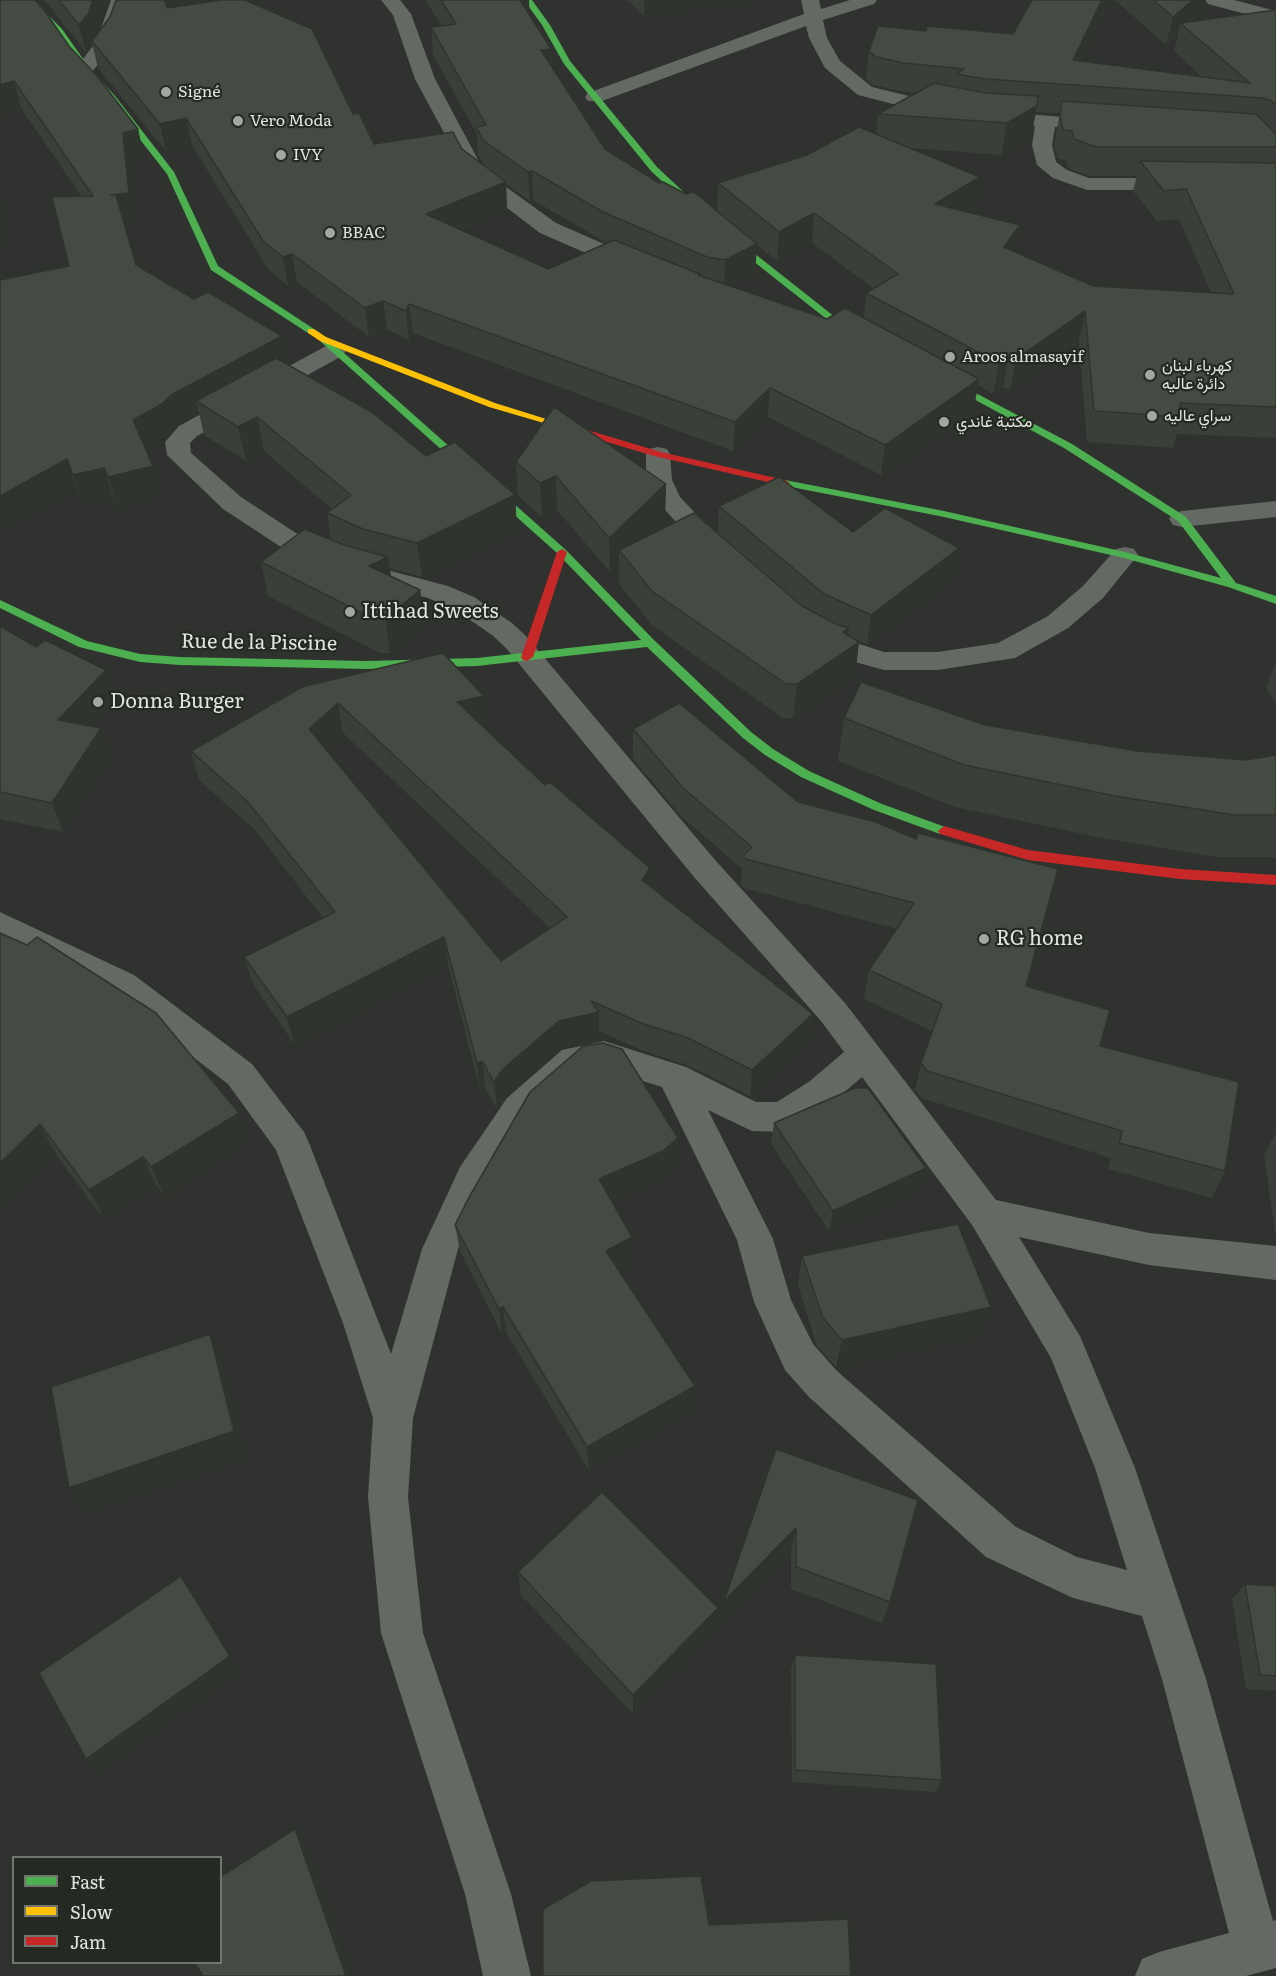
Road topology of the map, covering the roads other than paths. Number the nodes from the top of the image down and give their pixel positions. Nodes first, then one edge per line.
1 (15, 0) edge
2 (120, 0) edge
3 (390, 0) edge
4 (528, 0) edge
5 (868, 0) edge
6 (1214, 0) edge
7 (32, 2) edge
8 (812, 8) edge
9 (1276, 17) edge
10 (85, 68) junction
11 (595, 97) junction
12 (1046, 120) junction
13 (1124, 127) edge
14 (1196, 184) edge
15 (656, 275) edge
16 (788, 311) edge
17 (832, 319) junction
18 (329, 345) junction
19 (884, 347) edge
20 (924, 369) edge
21 (658, 454) junction
22 (1276, 509) edge
23 (1182, 519) junction
24 (562, 552) junction
25 (1125, 555) junction
26 (732, 564) edge
27 (1232, 585) junction
28 (1276, 600) edge
29 (0, 604) edge
30 (793, 617) edge
31 (651, 643) junction
32 (527, 657) junction
33 (1276, 880) edge
34 (0, 924) edge
35 (865, 1054) junction
36 (674, 1077) junction
37 (985, 1214) junction
38 (1276, 1263) edge
39 (393, 1418) junction
40 (1158, 1599) junction
41 (1267, 1946) edge
42 (507, 1976) edge
43 (1159, 1976) edge

1 - 7 street
2 - 10 street
3 - 15 street
4 - 11 main road
5 - 8 street
6 - 9 street
7 - 10 main road
8 - 11 street
8 - 12 street
10 - 18 main road
11 - 17 main road
12 - 13 street
12 - 14 street
16 - 17 street
17 - 19 main road
18 - 21 main road
18 - 24 main road
18 - 32 street
20 - 23 main road
21 - 25 main road
21 - 26 street
22 - 23 street
23 - 27 main road
24 - 31 main road
24 - 32 main road
25 - 27 main road
25 - 30 street
27 - 28 main road
29 - 32 main road, Rue de la Piscine
31 - 32 main road, Rue de la Piscine
31 - 33 main road
32 - 35 street
34 - 39 street
35 - 36 street
35 - 37 street
36 - 39 street
36 - 40 street
37 - 38 street
37 - 40 street
39 - 42 street
40 - 41 street
41 - 43 street

